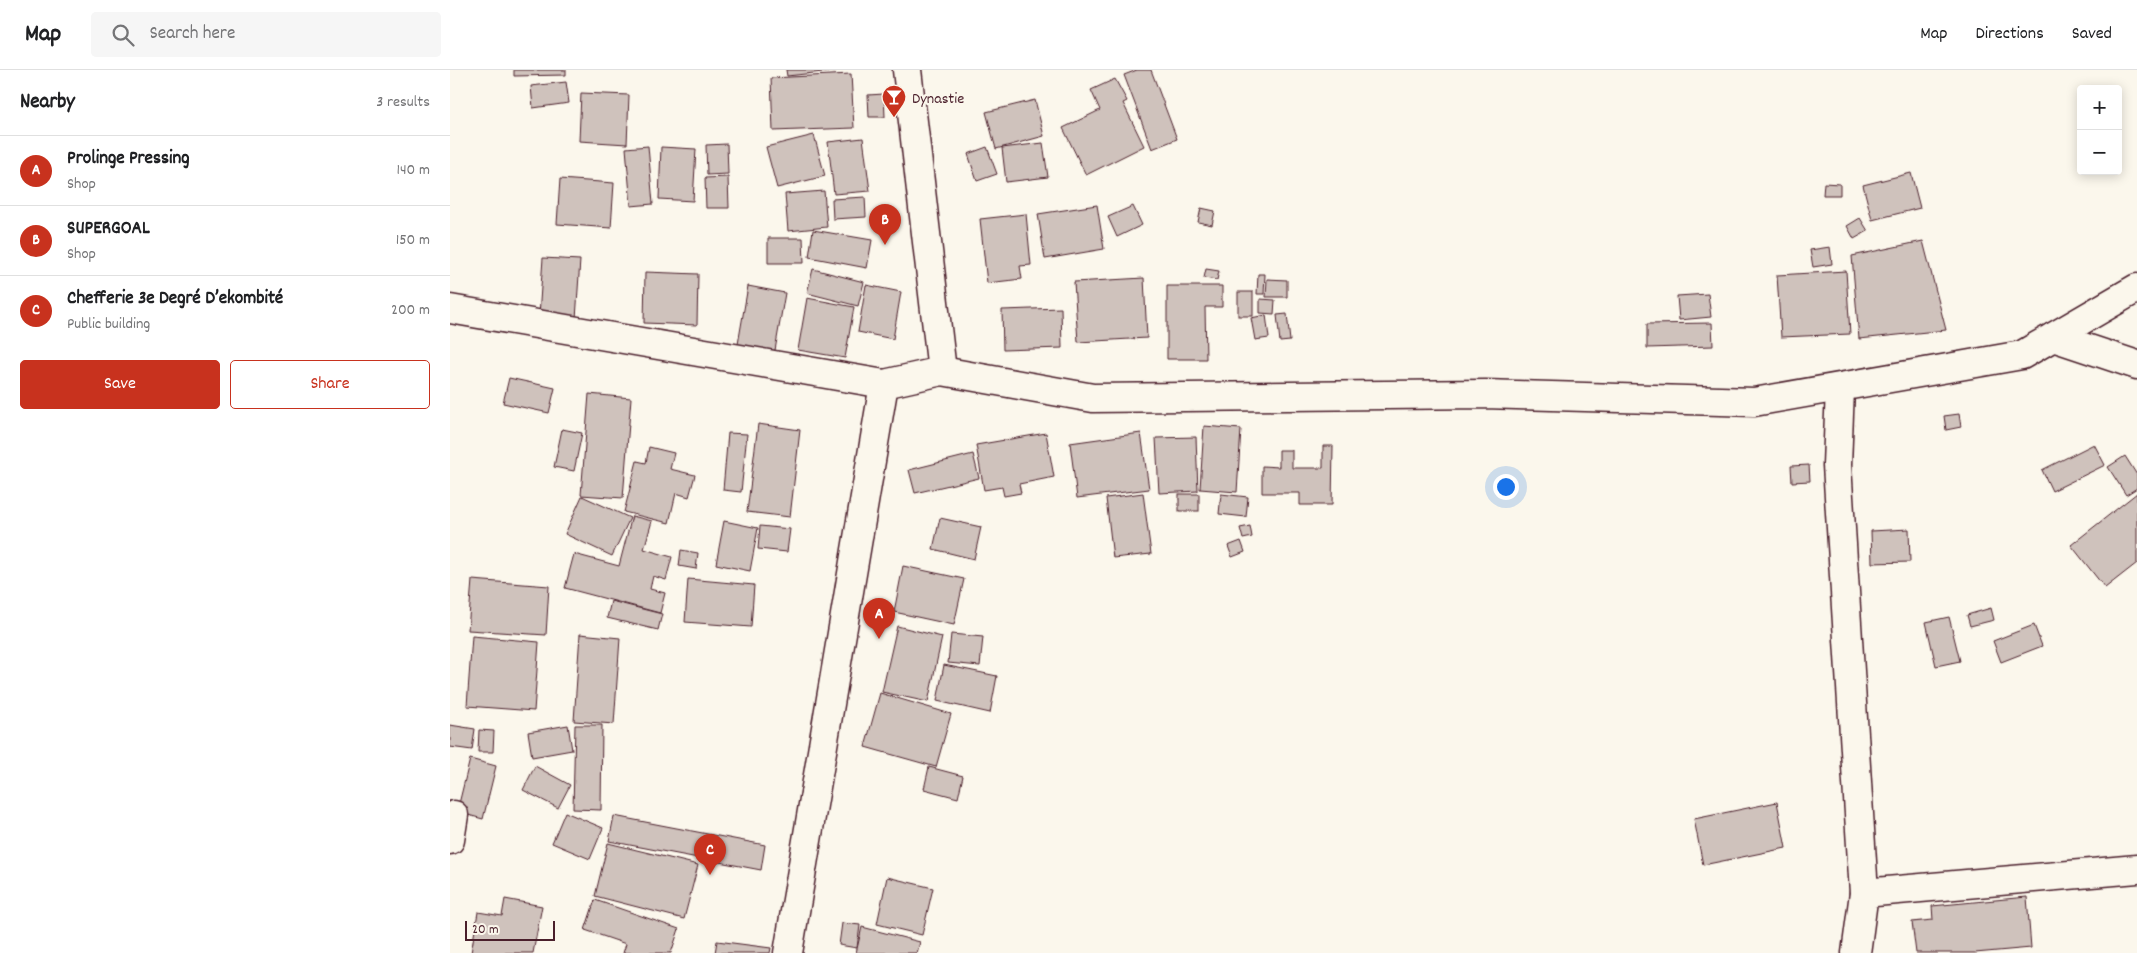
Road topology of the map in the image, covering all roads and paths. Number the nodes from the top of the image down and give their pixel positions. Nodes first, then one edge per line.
1 (907, 70) edge
2 (2137, 288) edge
3 (450, 309) edge
4 (2054, 337) junction
5 (2137, 365) edge
6 (942, 371) junction
7 (884, 384) junction
8 (1840, 388) junction
9 (2137, 869) edge
10 (1864, 893) junction
11 (788, 953) edge
12 (1856, 953) edge

1 - 6 street
2 - 4 street
3 - 7 street
4 - 5 street
4 - 8 street
6 - 7 street
6 - 8 street
7 - 11 street
8 - 10 street
9 - 10 street
10 - 12 street

